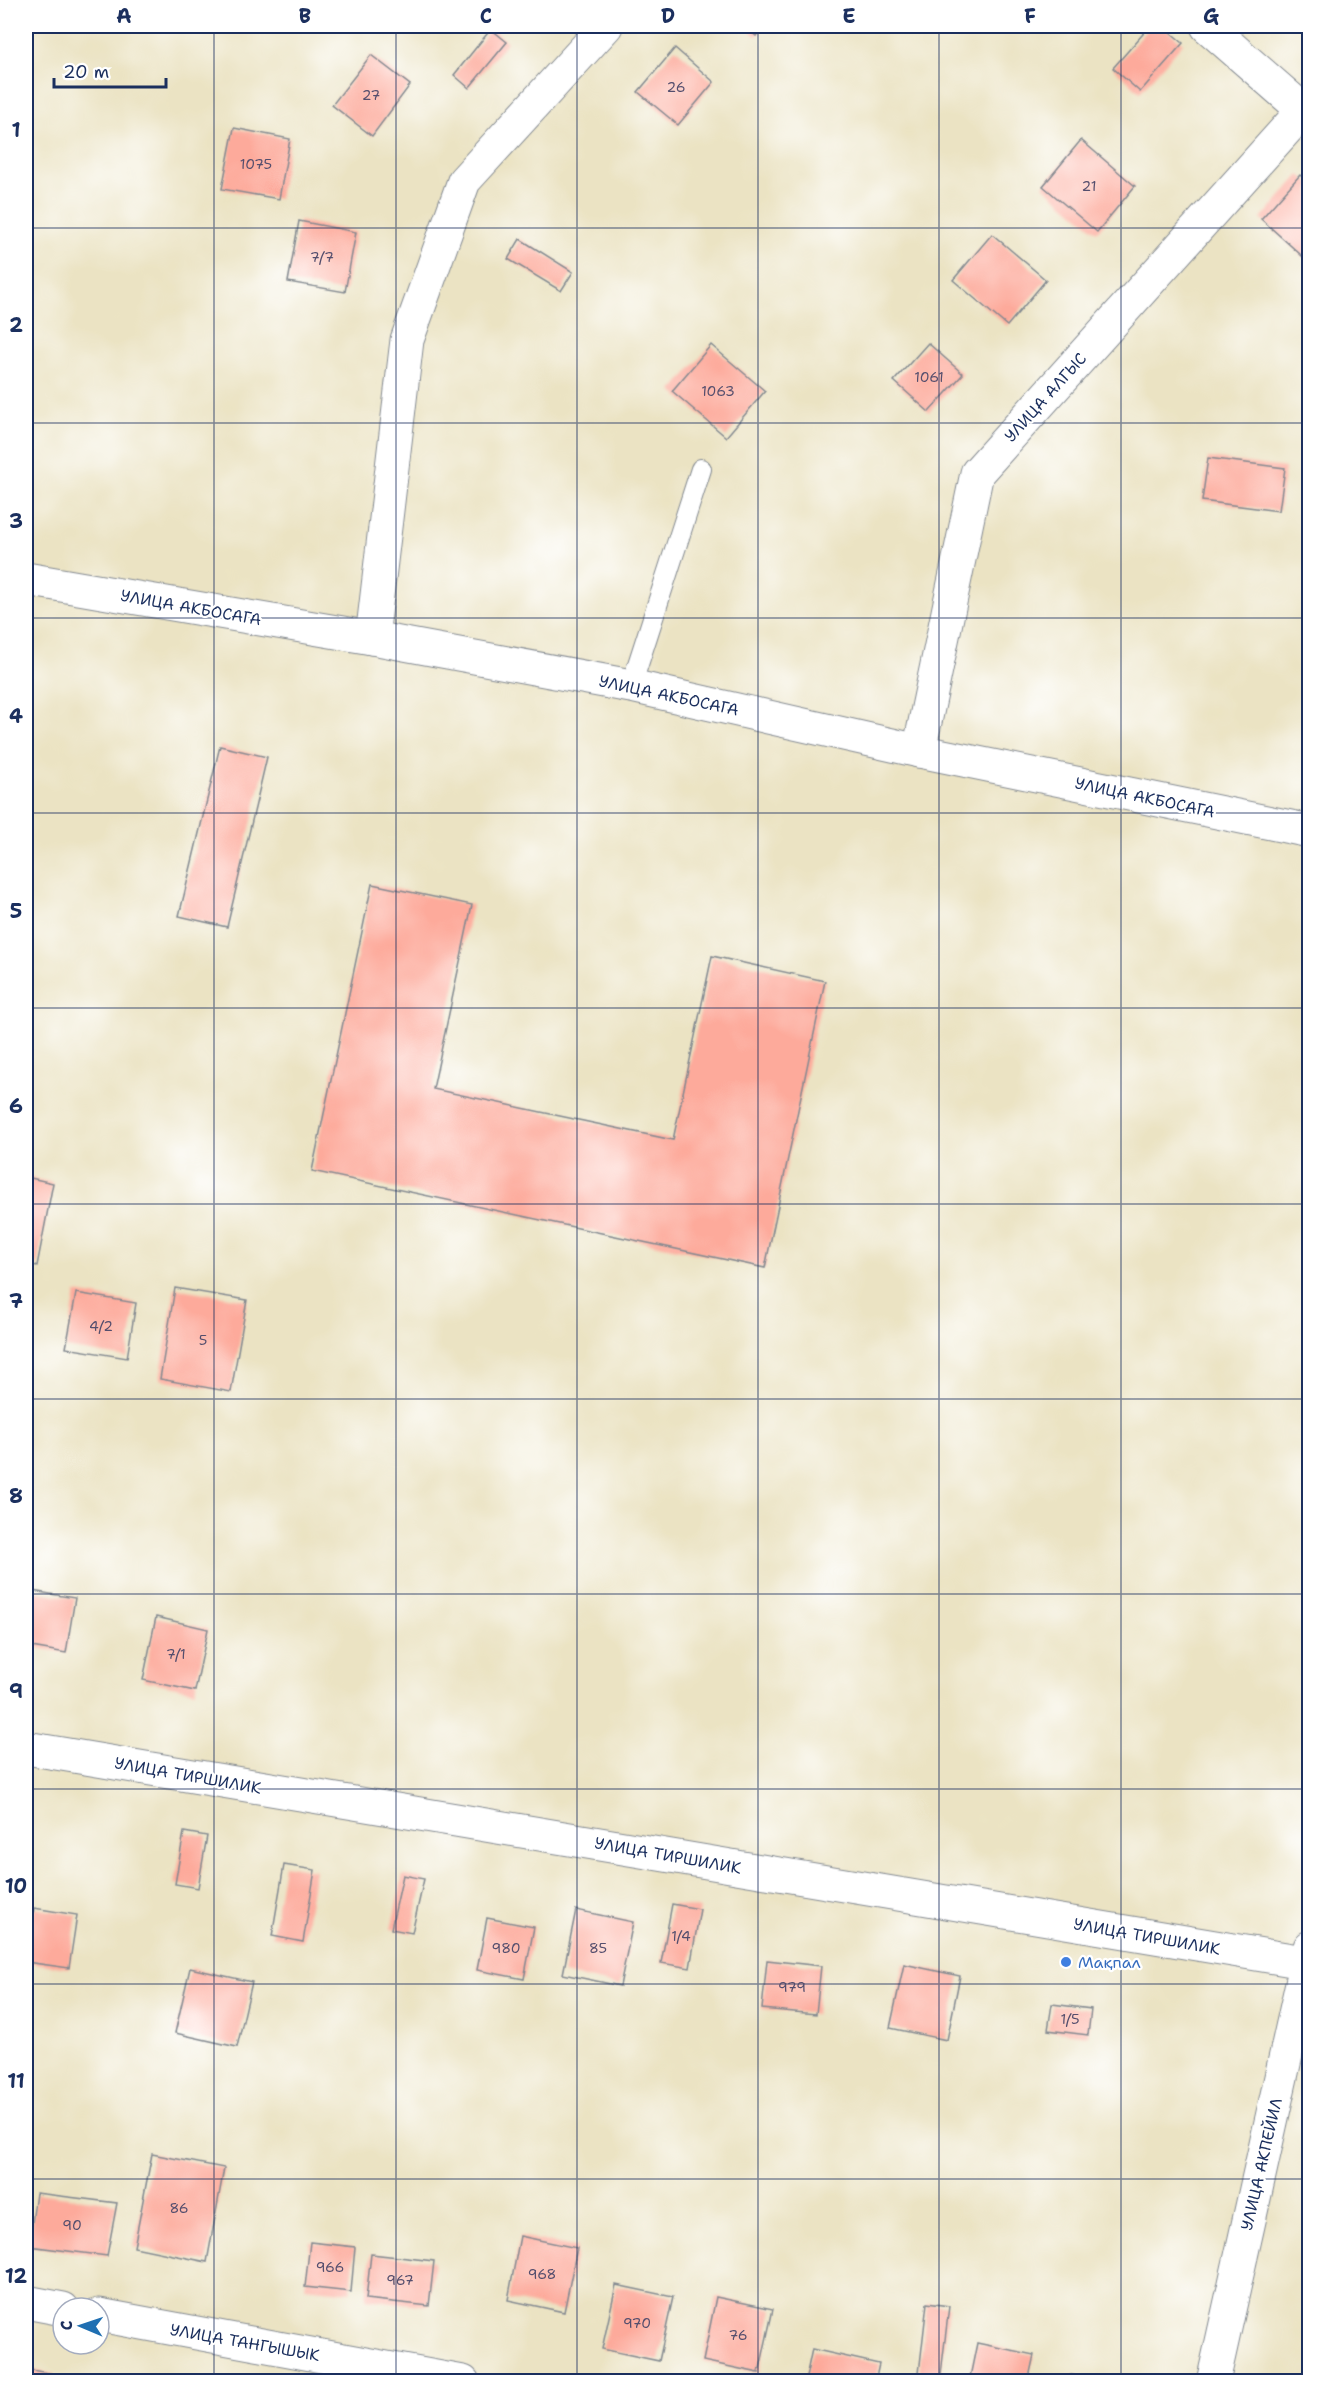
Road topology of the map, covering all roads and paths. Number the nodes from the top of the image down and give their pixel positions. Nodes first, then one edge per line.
1 (606, 26) edge
2 (1207, 26) edge
3 (1307, 110) edge
4 (701, 469) dead end
5 (26, 579) edge
6 (372, 638) junction
7 (631, 686) junction
8 (920, 751) junction
9 (1310, 831) edge
10 (26, 1748) edge
11 (1309, 1958) edge
12 (26, 2302) edge
13 (51, 2306) edge
14 (111, 2317) edge
15 (463, 2382) edge
16 (1213, 2382) edge

1 - 6 street
2 - 3 street, УЛИЦА АЛГЫС
3 - 8 street, УЛИЦА АЛГЫС
4 - 7 lane
5 - 6 street, УЛИЦА АКБОСАГА
6 - 7 street, УЛИЦА АКБОСАГА
7 - 8 street, УЛИЦА АКБОСАГА
8 - 9 street, УЛИЦА АКБОСАГА
10 - 11 street, УЛИЦА ТИРШИЛИК
11 - 16 street, УЛИЦА АКПЕЙИЛ
12 - 13 street
14 - 15 street, УЛИЦА ТАНГЫШЫК

